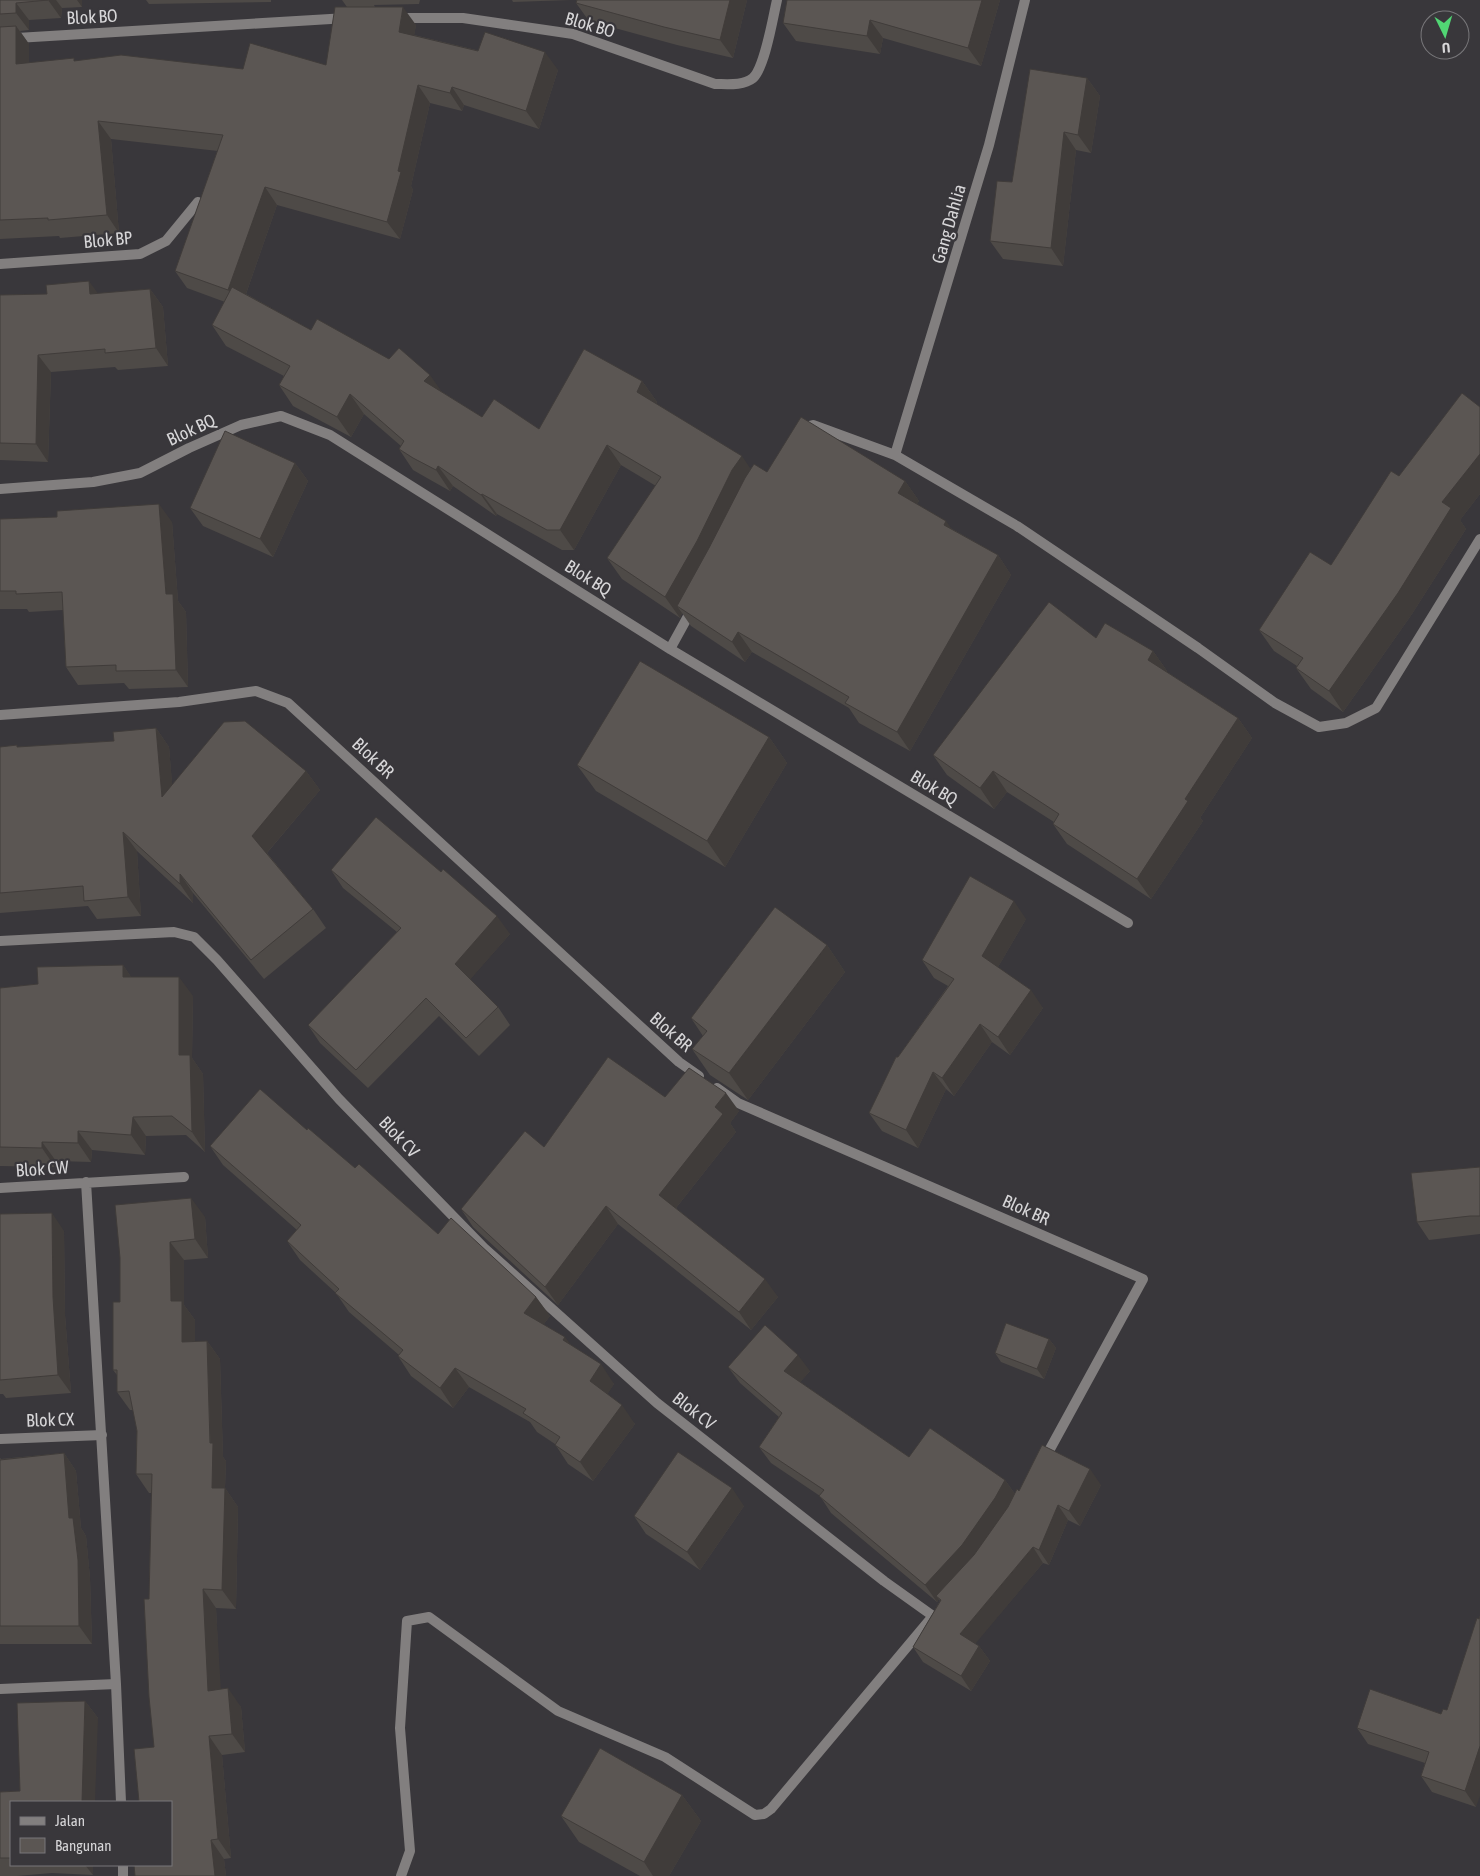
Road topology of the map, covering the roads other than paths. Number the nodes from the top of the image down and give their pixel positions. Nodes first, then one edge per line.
1 (777, 0) edge
2 (1025, 0) edge
3 (360, 18) edge
4 (388, 18) edge
5 (0, 39) edge
6 (198, 202) edge
7 (0, 264) edge
8 (792, 436) edge
9 (895, 455) junction
10 (0, 490) edge
11 (1480, 539) edge
12 (698, 598) edge
13 (670, 649) junction
14 (0, 715) edge
15 (1128, 923) dead end
16 (0, 941) edge
17 (184, 1177) dead end
18 (86, 1182) junction
19 (0, 1188) edge
20 (102, 1434) junction
21 (0, 1438) edge
22 (1040, 1467) edge
23 (116, 1684) junction
24 (0, 1689) edge
25 (121, 1801) edge
26 (401, 1876) edge

1 - 4 street, Blok BO
2 - 9 street, Gang Dahlia
3 - 5 street, Blok BO
6 - 7 street, Blok BP
8 - 9 street
9 - 11 street
10 - 13 street, Blok BQ
12 - 13 street
13 - 15 street, Blok BQ
14 - 22 street, Blok BR
16 - 26 street, Blok CV
17 - 18 street, Blok CW
18 - 19 street, Blok CW
18 - 20 street
20 - 21 street, Blok CX
20 - 23 street
23 - 24 street
23 - 25 street

